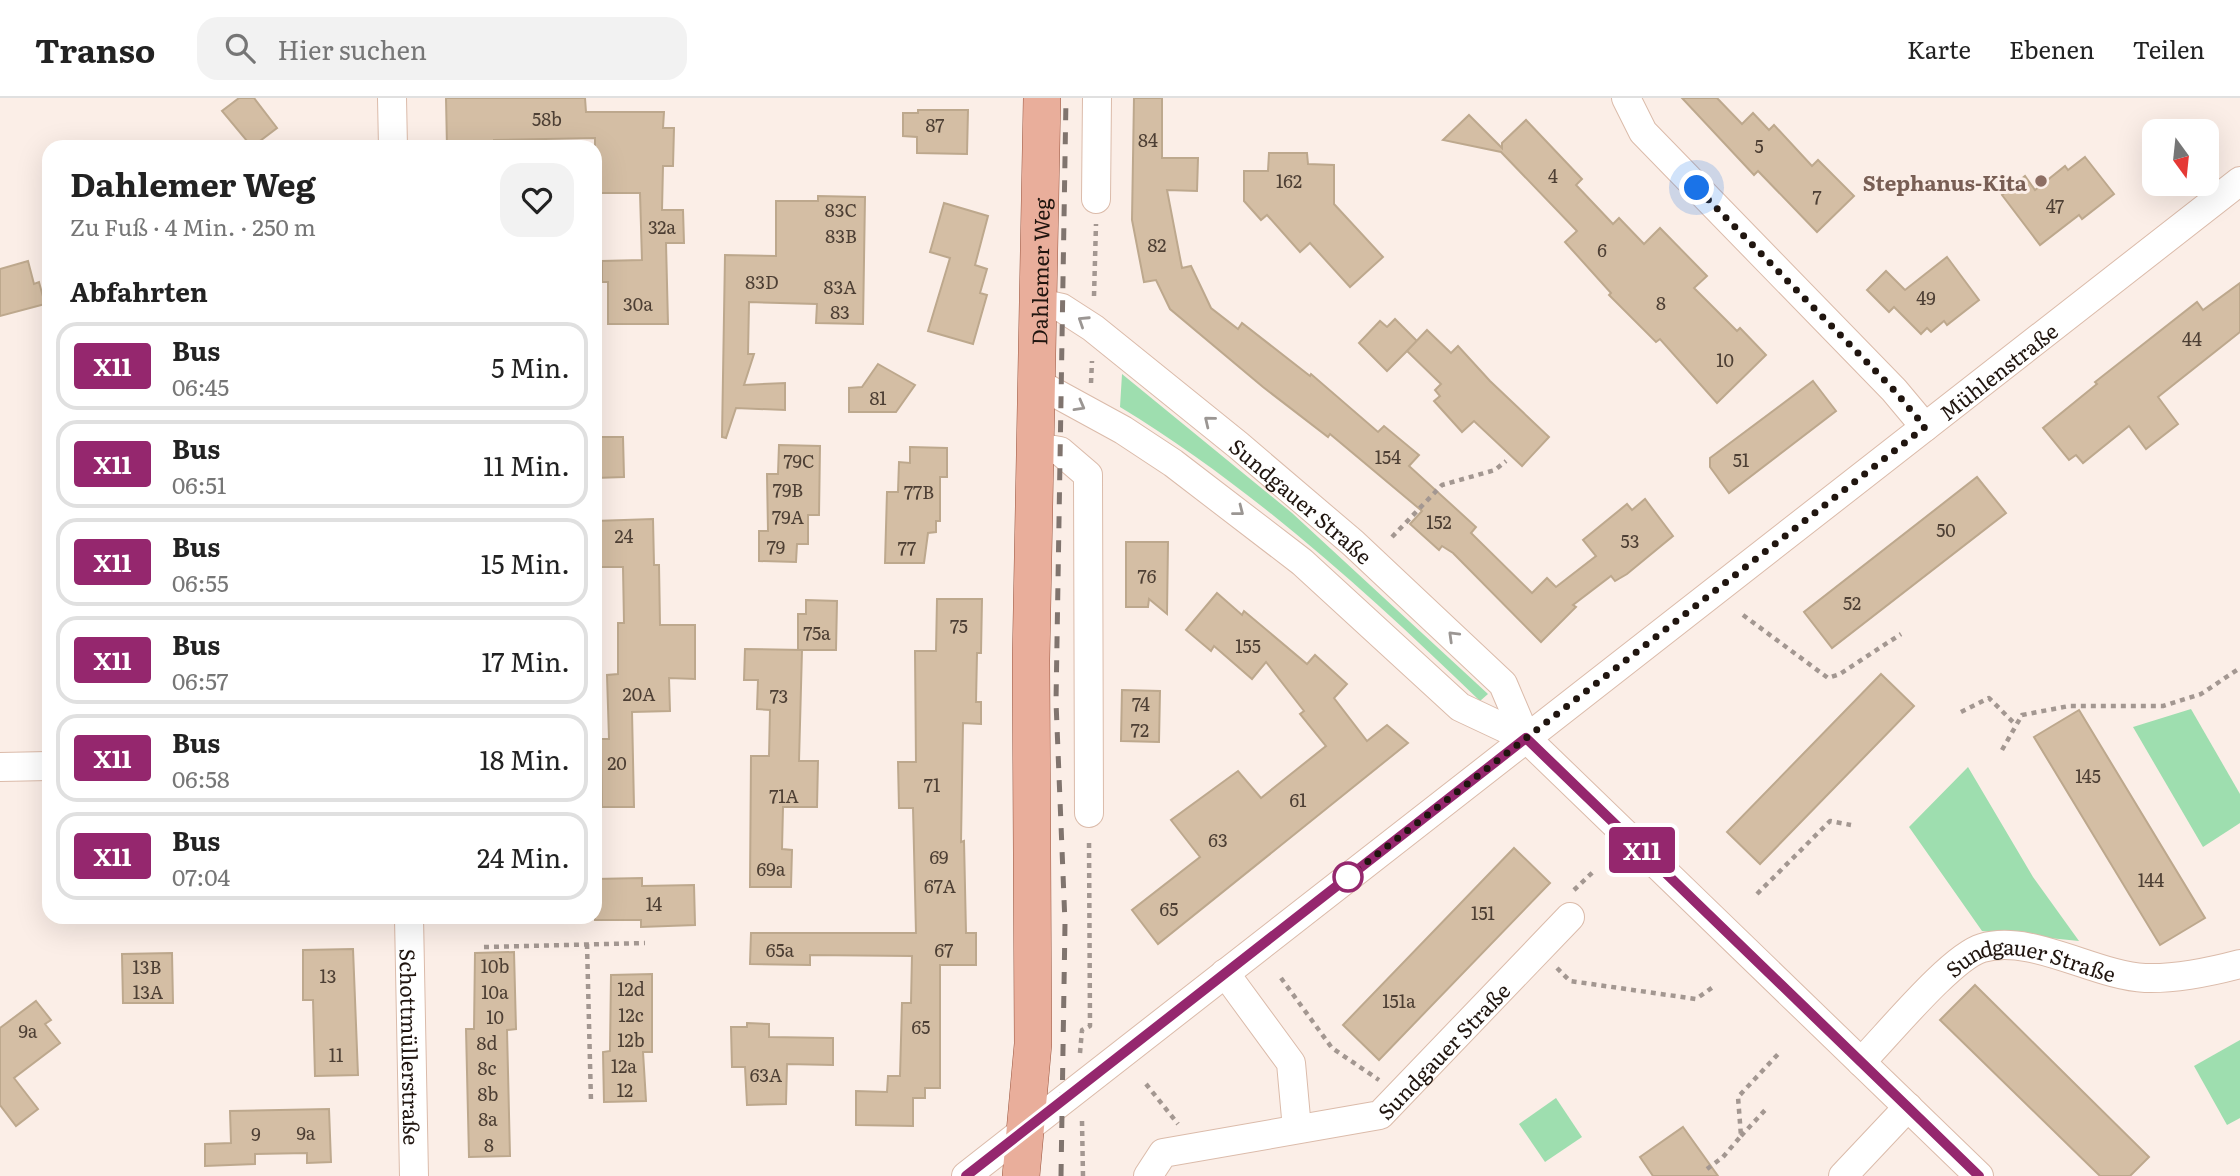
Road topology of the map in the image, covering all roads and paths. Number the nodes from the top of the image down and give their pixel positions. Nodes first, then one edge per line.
1 (392, 98) edge
2 (1042, 98) edge
3 (1097, 98) edge
4 (1626, 98) edge
5 (393, 140) edge
6 (2240, 181) edge
7 (1096, 199) dead end
8 (1039, 303) junction
9 (1037, 383) junction
10 (1925, 427) junction
11 (1037, 447) junction
12 (1506, 461) dead end
13 (1392, 537) dead end
14 (1743, 615) dead end
15 (1902, 634) dead end
16 (2240, 667) edge
17 (1961, 712) dead end
18 (2017, 725) junction
19 (1526, 738) junction
20 (2002, 750) dead end
21 (42, 766) edge
22 (0, 767) edge
23 (1089, 813) joint
24 (1851, 825) dead end
25 (1594, 872) dead end
26 (1757, 894) dead end
27 (1569, 907) joint
28 (409, 924) edge
29 (645, 943) dead end
30 (587, 944) junction
31 (484, 947) dead end
32 (1539, 949) junction
33 (2240, 964) edge
34 (1225, 973) junction
35 (1281, 978) dead end
36 (1713, 987) dead end
37 (1082, 1030) dead end
38 (1780, 1052) dead end
39 (1861, 1062) junction
40 (1382, 1082) dead end
41 (1146, 1084) dead end
42 (591, 1102) dead end
43 (1908, 1107) junction
44 (1767, 1108) dead end
45 (1026, 1129) junction
46 (1297, 1129) junction
47 (1741, 1136) junction
48 (1184, 1148) junction
49 (1707, 1169) dead end
50 (414, 1176) edge
51 (966, 1176) edge
52 (1021, 1176) edge
53 (1149, 1176) edge
54 (1843, 1176) edge
55 (1979, 1176) edge

1 - 5 street
2 - 8 main road, Dahlemer Weg
3 - 7 street
4 - 10 street
6 - 10 street, Mühlenstraße
8 - 9 main road, Dahlemer Weg
19 -> 8 street, Sundgauer Straße
9 - 11 main road, Dahlemer Weg
9 -> 19 street, Sundgauer Straße
10 - 19 street, Mühlenstraße
11 - 23 street
11 - 45 main road, Dahlemer Weg
12 - 13 path
14 - 15 path
16 - 18 path
17 - 18 path
18 - 20 path
19 - 34 street, Mühlenstraße
19 - 39 street, Sundgauer Straße
21 - 22 street
23 - 37 path
24 - 26 path
25 - 27 path
27 - 32 street, Sundgauer Straße
28 - 50 street, Schottmüllerstraße
29 - 30 path
30 - 31 path
30 - 42 path
32 - 36 path
32 - 46 street, Sundgauer Straße
33 - 39 street, Sundgauer Straße
34 - 45 street, Mühlenstraße
34 - 46 street
35 - 40 path
38 - 47 path
39 - 43 street, Sundgauer Straße
41 - 48 path
43 - 54 street
43 - 55 street, Sundgauer Straße
44 - 47 path
45 - 51 street, Mühlenstraße
45 - 52 main road, Dahlemer Weg
46 - 48 street, Sundgauer Straße
47 - 49 path
48 - 53 street

